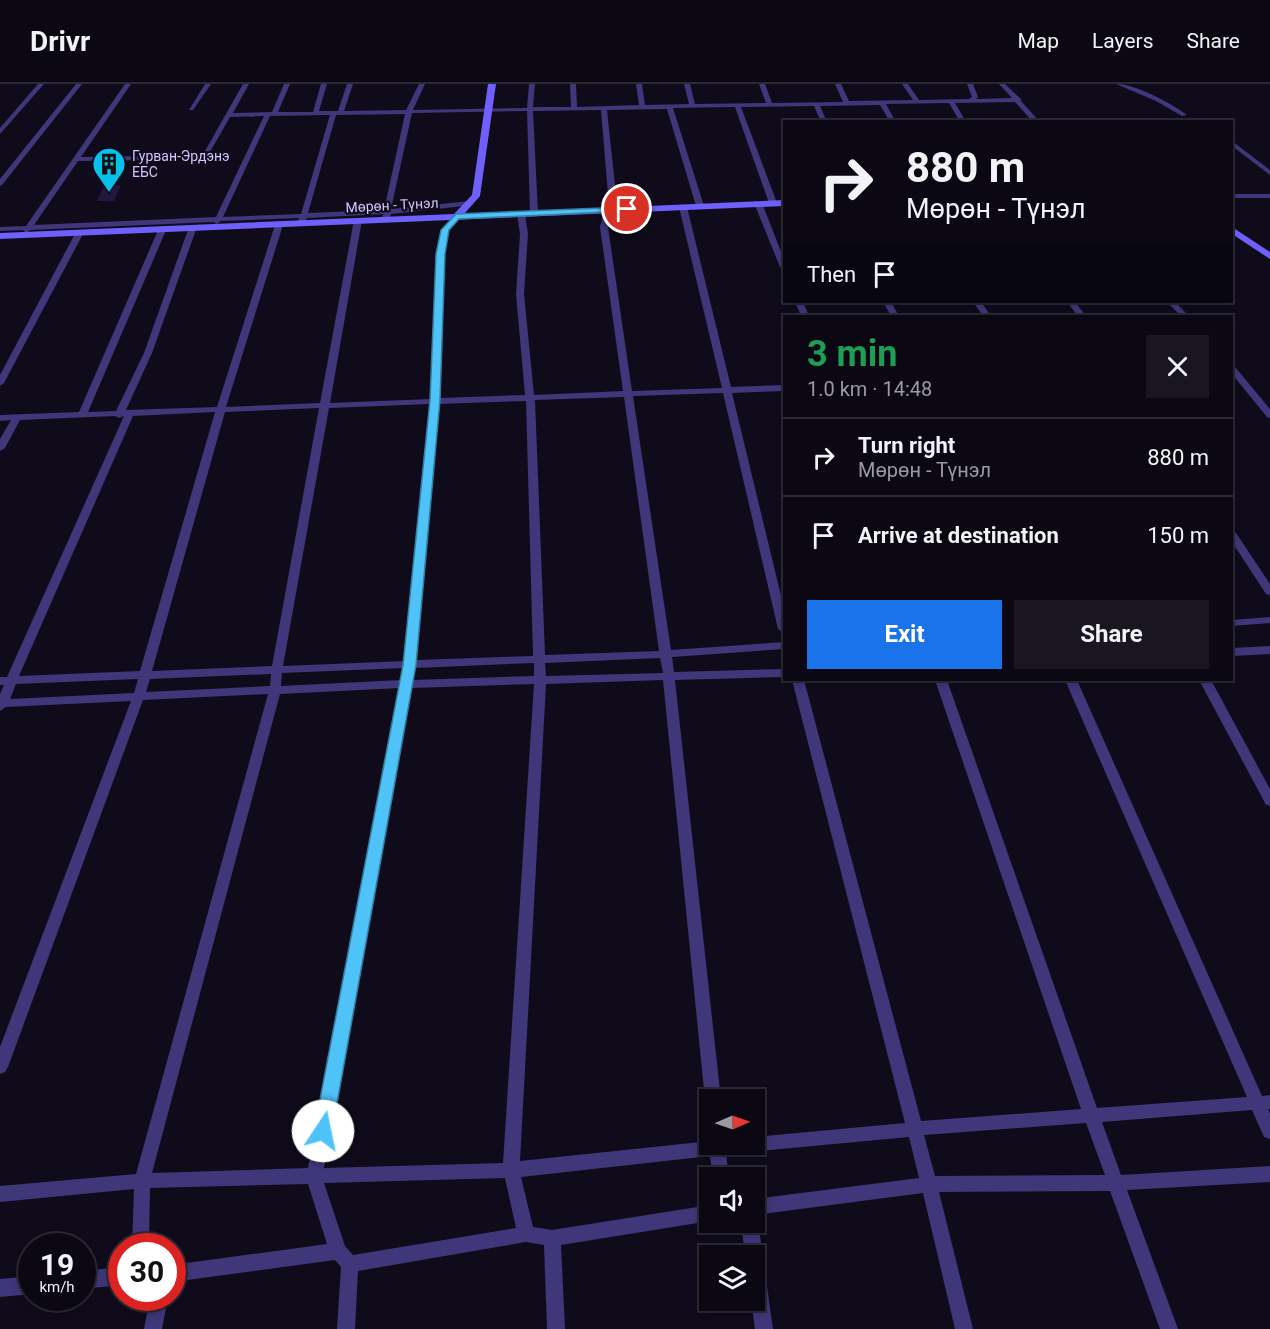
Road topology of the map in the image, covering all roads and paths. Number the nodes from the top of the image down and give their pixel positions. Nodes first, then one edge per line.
1 (41, 84) edge
2 (79, 84) edge
3 (128, 84) edge
4 (208, 84) edge
5 (246, 84) edge
6 (287, 84) edge
7 (324, 84) edge
8 (350, 84) edge
9 (422, 84) edge
10 (492, 84) edge
11 (532, 84) edge
12 (573, 84) edge
13 (639, 84) edge
14 (687, 84) edge
15 (762, 84) edge
16 (838, 84) edge
17 (905, 84) edge
18 (970, 84) edge
19 (1002, 84) edge
20 (1119, 84) edge
21 (1140, 84) edge
22 (1019, 100) junction
23 (951, 101) junction
24 (971, 101) junction
25 (916, 102) junction
26 (816, 103) junction
27 (847, 103) junction
28 (882, 103) junction
29 (737, 104) junction
30 (769, 104) junction
31 (692, 105) junction
32 (642, 106) junction
33 (669, 106) junction
34 (604, 107) junction
35 (530, 108) junction
36 (574, 108) junction
37 (191, 109) dead end
38 (488, 109) junction
39 (409, 111) junction
40 (316, 112) junction
41 (338, 112) junction
42 (271, 114) junction
43 (229, 115) junction
44 (1184, 115) junction
45 (823, 120) edge
46 (892, 120) edge
47 (962, 120) edge
48 (1035, 120) edge
49 (1191, 120) edge
50 (0, 132) edge
51 (1233, 145) edge
52 (156, 158) dead end
53 (204, 158) dead end
54 (75, 159) junction
55 (1270, 173) edge
56 (0, 184) edge
57 (1233, 196) edge
58 (1270, 196) edge
59 (783, 202) edge
60 (470, 203) junction
61 (758, 203) junction
62 (773, 203) junction
63 (700, 206) junction
64 (682, 207) junction
65 (608, 210) junction
66 (534, 213) junction
67 (521, 214) junction
68 (386, 216) junction
69 (456, 216) junction
70 (219, 217) junction
71 (303, 219) junction
72 (358, 220) junction
73 (279, 225) junction
74 (194, 227) junction
75 (215, 227) junction
76 (163, 228) junction
77 (0, 229) edge
78 (26, 231) junction
79 (1233, 231) edge
80 (80, 232) junction
81 (0, 236) edge
82 (1270, 256) edge
83 (783, 265) edge
84 (1072, 303) edge
85 (1172, 303) edge
86 (1081, 315) edge
87 (1184, 315) edge
88 (1233, 370) edge
89 (0, 382) edge
90 (783, 388) edge
91 (726, 390) junction
92 (626, 394) junction
93 (530, 397) junction
94 (435, 400) junction
95 (323, 405) junction
96 (221, 409) junction
97 (124, 415) junction
98 (82, 416) junction
99 (1270, 416) edge
100 (17, 417) junction
101 (0, 418) edge
102 (0, 448) edge
103 (1233, 536) edge
104 (1270, 592) edge
105 (1270, 620) edge
106 (1233, 623) edge
107 (783, 625) edge
108 (783, 645) edge
109 (1270, 650) edge
110 (1233, 652) edge
111 (664, 654) junction
112 (539, 658) junction
113 (410, 665) junction
114 (277, 669) junction
115 (783, 673) edge
116 (145, 674) junction
117 (669, 677) junction
118 (6, 680) edge
119 (540, 680) junction
120 (798, 681) edge
121 (941, 681) edge
122 (1071, 681) edge
123 (1206, 681) edge
124 (406, 684) junction
125 (275, 692) junction
126 (139, 696) junction
127 (1, 704) edge
128 (1270, 801) edge
129 (0, 1067) edge
130 (712, 1089) edge
131 (1263, 1102) edge
132 (1091, 1115) junction
133 (914, 1129) junction
134 (1270, 1132) edge
135 (765, 1143) edge
136 (699, 1148) edge
137 (511, 1170) junction
138 (1270, 1174) edge
139 (315, 1178) junction
140 (142, 1181) junction
141 (1118, 1183) junction
142 (929, 1184) junction
143 (0, 1194) edge
144 (765, 1206) edge
145 (699, 1215) edge
146 (141, 1233) edge
147 (526, 1234) junction
148 (552, 1238) junction
149 (344, 1258) junction
150 (186, 1273) edge
151 (18, 1286) edge
152 (0, 1288) edge
153 (156, 1311) edge
154 (761, 1311) edge
155 (153, 1329) edge
156 (346, 1329) edge
157 (556, 1329) edge
158 (764, 1329) edge
159 (964, 1329) edge
160 (1169, 1329) edge

1 - 50 street
2 - 56 street
3 - 54 street
4 - 37 street
5 - 43 street
6 - 42 street
7 - 40 street
8 - 41 street
9 - 39 street
10 - 38 street
11 - 35 street
12 - 36 street
13 - 32 street
14 - 31 street
15 - 30 street
16 - 27 street
17 - 25 street
18 - 24 street
19 - 22 street
20 - 44 street
21 - 44 street
22 - 24 street
22 - 48 street
23 - 24 street
23 - 25 street
23 - 47 street
25 - 28 street
26 - 27 street
26 - 30 street
26 - 45 street
27 - 28 street
28 - 46 street
29 - 30 street
29 - 31 street
29 - 62 street
31 - 33 street
32 - 33 street
32 - 34 street
33 - 63 street
34 - 36 street
34 - 65 street
35 - 36 street
35 - 38 street
35 - 66 street
38 - 39 street
38 - 60 street
39 - 41 street
39 - 68 street
40 - 41 street
40 - 42 street
41 - 71 street
42 - 43 street
42 - 70 street
43 - 53 street
44 - 49 street
51 - 55 street
52 - 54 street
54 - 78 street
57 - 58 street
59 - 62 street, Мөрөн - Түнэл
60 - 68 street
60 - 69 street
61 - 62 street, Мөрөн - Түнэл
61 - 63 street, Мөрөн - Түнэл
61 - 83 street
63 - 64 street, Мөрөн - Түнэл
64 - 65 street, Мөрөн - Түнэл
64 - 91 street
65 - 66 street, Мөрөн - Түнэл
65 - 92 street
66 - 67 street, Мөрөн - Түнэл
67 - 69 street, Мөрөн - Түнэл
67 - 93 street
68 - 69 street, Мөрөн - Түнэл
68 - 71 street
68 - 72 street, Мөрөн - Түнэл
69 - 94 street
70 - 71 street
70 - 75 street
70 - 78 street
71 - 72 street, Мөрөн - Түнэл
71 - 73 street, Мөрөн - Түнэл
72 - 95 street
73 - 75 street, Мөрөн - Түнэл
73 - 96 street
74 - 75 street, Мөрөн - Түнэл
74 - 76 street, Мөрөн - Түнэл
74 - 97 street
76 - 80 street, Мөрөн - Түнэл
76 - 98 street
77 - 78 street
78 - 80 street, Мөрөн - Түнэл
78 - 81 street, Мөрөн - Түнэл
79 - 82 street
80 - 89 street
84 - 86 street
85 - 87 street
88 - 99 street
90 - 91 street
91 - 92 street
91 - 107 street
92 - 93 street
92 - 111 street
93 - 94 street
93 - 112 street
94 - 95 street
94 - 113 street
95 - 96 street
95 - 114 street
96 - 97 street
96 - 116 street
97 - 98 street
97 - 118 street
98 - 100 street
100 - 101 street
100 - 102 street
103 - 104 street
105 - 106 street
108 - 111 street
109 - 110 street
111 - 112 street
111 - 117 street
112 - 113 street
112 - 119 street
113 - 114 street
113 - 124 street
114 - 116 street
114 - 125 street
115 - 117 street
116 - 118 street
116 - 126 street
117 - 119 street
117 - 130 street
118 - 127 street
119 - 124 street
119 - 137 street
120 - 133 street
121 - 132 street
122 - 131 street
123 - 128 street
124 - 125 street
124 - 139 street
125 - 126 street
125 - 140 street
126 - 127 street
126 - 129 street
131 - 132 street
131 - 134 street
132 - 133 street
132 - 141 street
133 - 135 street
133 - 142 street
136 - 137 street
137 - 139 street
137 - 147 street
138 - 141 street
139 - 140 street
139 - 149 street
140 - 143 street
140 - 146 street
141 - 142 street
141 - 160 street
142 - 144 street
142 - 159 street
145 - 148 street
147 - 148 street
147 - 149 street
148 - 157 street
149 - 150 street
149 - 156 street
151 - 152 street
153 - 155 street
154 - 158 street

